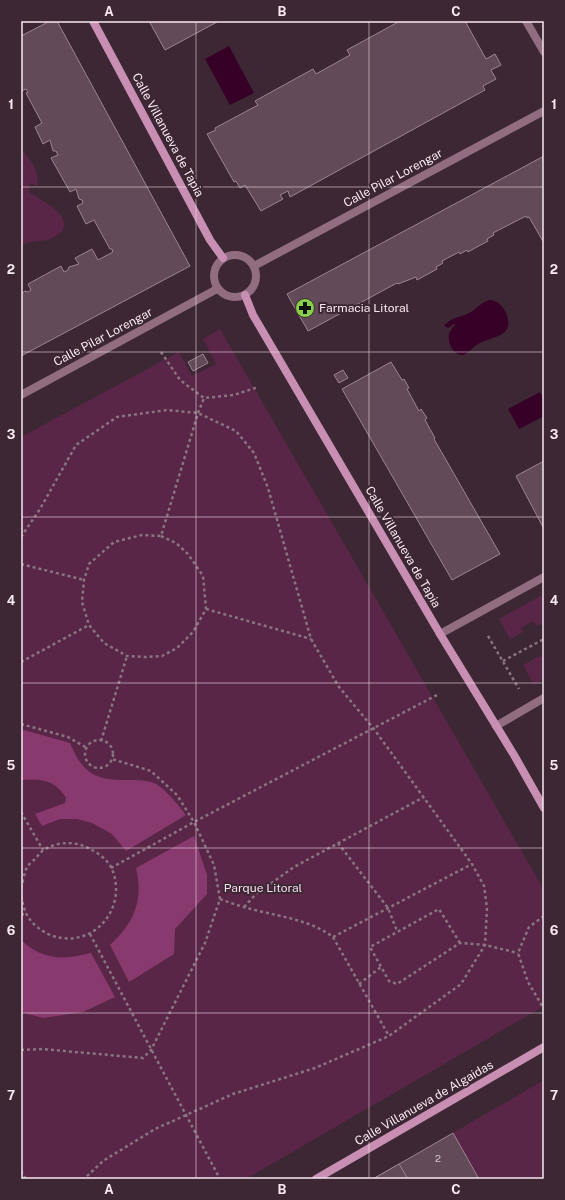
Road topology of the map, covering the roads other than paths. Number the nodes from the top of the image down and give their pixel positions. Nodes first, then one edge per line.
1 (93, 21) edge
2 (526, 21) edge
3 (544, 52) edge
4 (544, 111) edge
5 (224, 258) junction
6 (254, 266) junction
7 (217, 290) junction
8 (245, 296) junction
9 (21, 395) edge
10 (544, 577) edge
11 (440, 634) junction
12 (544, 698) edge
13 (496, 726) junction
14 (544, 808) edge
15 (544, 1047) edge
16 (316, 1179) edge

1 - 5 street, Calle Villanueva de Tapia
2 - 3 street
4 - 6 street, Calle Pilar Lorengar
5 - 6 street
5 - 7 street
6 - 8 street
7 - 8 street
7 - 9 street, Calle Pilar Lorengar
8 - 11 street, Calle Villanueva de Tapia
10 - 11 street
11 - 13 street, Calle Villanueva de Tapia
12 - 13 street
13 - 14 street, Calle Villanueva de Tapia
15 - 16 street, Calle Villanueva de Algaidas

